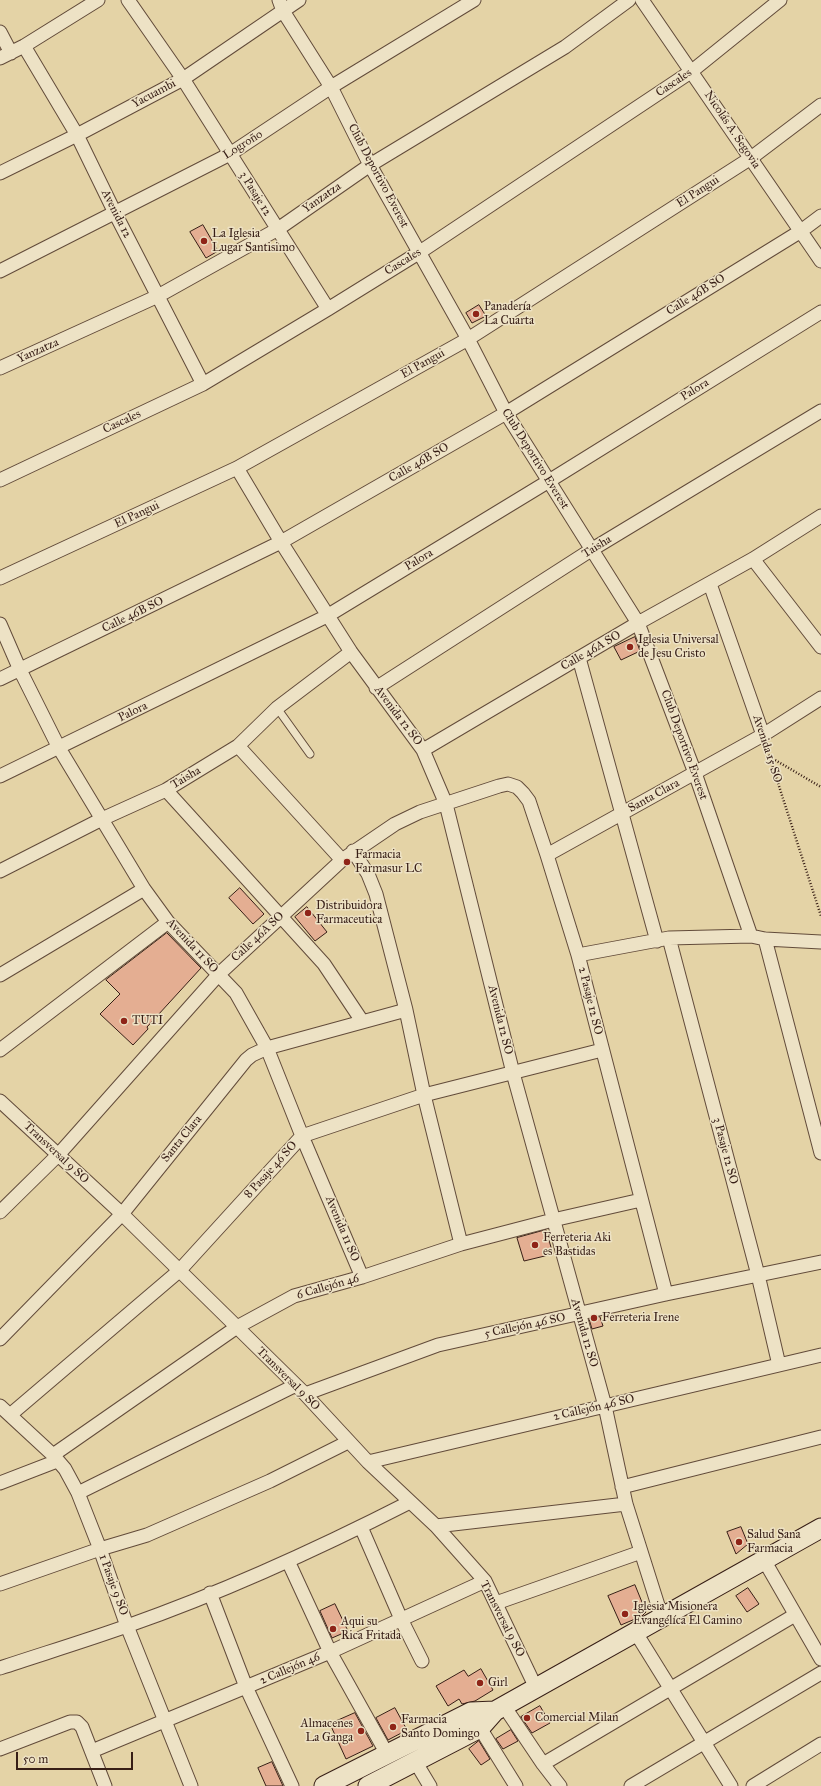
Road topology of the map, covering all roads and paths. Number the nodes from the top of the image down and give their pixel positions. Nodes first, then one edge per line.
1 (98, 0) edge
2 (128, 0) edge
3 (299, 0) edge
4 (474, 0) edge
5 (629, 0) edge
6 (642, 0) edge
7 (780, 0) edge
8 (281, 5) edge
9 (0, 32) edge
10 (24, 46) junction
11 (6, 55) edge
12 (692, 71) junction
13 (183, 79) junction
14 (331, 87) junction
15 (821, 105) edge
16 (77, 135) junction
17 (230, 154) junction
18 (750, 158) junction
19 (370, 164) junction
20 (0, 173) edge
21 (115, 213) junction
22 (821, 216) edge
23 (278, 229) junction
24 (801, 231) junction
25 (420, 252) junction
26 (821, 261) edge
27 (0, 271) edge
28 (158, 296) junction
29 (328, 308) junction
30 (821, 312) edge
31 (468, 339) junction
32 (0, 368) edge
33 (203, 384) junction
34 (821, 411) edge
35 (506, 413) junction
36 (236, 468) junction
37 (0, 480) edge
38 (550, 481) junction
39 (821, 517) edge
40 (281, 542) junction
41 (591, 550) junction
42 (753, 559) junction
43 (0, 578) edge
44 (710, 584) junction
45 (327, 616) junction
46 (638, 623) junction
47 (0, 624) edge
48 (821, 647) edge
49 (351, 652) junction
50 (579, 658) junction
51 (20, 670) junction
52 (0, 680) edge
53 (376, 688) junction
54 (821, 698) edge
55 (277, 708) junction
56 (763, 735) junction
57 (238, 746) junction
58 (58, 748) junction
59 (423, 750) junction
60 (310, 754) dead end
61 (770, 757) junction
62 (695, 773) junction
63 (0, 776) edge
64 (821, 787) edge
65 (166, 790) junction
66 (446, 804) junction
67 (621, 814) junction
68 (102, 818) junction
69 (353, 851) junction
70 (547, 854) junction
71 (342, 860) junction
72 (0, 871) edge
73 (144, 889) junction
74 (279, 916) junction
75 (821, 916) edge
76 (168, 922) junction
77 (751, 936) junction
78 (765, 939) junction
79 (663, 940) junction
80 (821, 942) edge
81 (578, 955) junction
82 (219, 974) junction
83 (0, 975) edge
84 (406, 1010) junction
85 (362, 1021) junction
86 (267, 1048) junction
87 (0, 1050) edge
88 (602, 1050) junction
89 (513, 1073) junction
90 (424, 1095) junction
91 (0, 1101) edge
92 (302, 1136) junction
93 (821, 1153) edge
94 (59, 1154) junction
95 (641, 1200) junction
96 (0, 1212) edge
97 (122, 1214) junction
98 (553, 1220) junction
99 (461, 1244) junction
100 (821, 1262) edge
101 (179, 1271) junction
102 (758, 1275) junction
103 (362, 1277) junction
104 (666, 1294) junction
105 (579, 1315) junction
106 (237, 1327) junction
107 (0, 1339) edge
108 (821, 1355) edge
109 (779, 1365) junction
110 (296, 1385) junction
111 (305, 1394) junction
112 (0, 1406) edge
113 (605, 1406) junction
114 (10, 1415) junction
115 (821, 1437) edge
116 (348, 1442) junction
117 (55, 1458) junction
118 (368, 1462) junction
119 (0, 1483) edge
120 (622, 1487) junction
121 (78, 1493) junction
122 (410, 1502) junction
123 (626, 1504) junction
124 (436, 1526) junction
125 (360, 1527) junction
126 (821, 1528) edge
127 (100, 1549) junction
128 (641, 1552) junction
129 (764, 1560) junction
130 (288, 1562) junction
131 (485, 1581) junction
132 (0, 1584) edge
133 (210, 1593) junction
134 (496, 1603) junction
135 (795, 1615) junction
136 (662, 1618) junction
137 (401, 1619) junction
138 (127, 1626) junction
139 (636, 1633) junction
140 (330, 1652) junction
141 (821, 1659) edge
142 (422, 1661) dead end
143 (0, 1668) edge
144 (821, 1672) edge
145 (246, 1687) junction
146 (536, 1688) junction
147 (671, 1688) junction
148 (500, 1708) junction
149 (166, 1720) junction
150 (480, 1728) junction
151 (704, 1743) junction
152 (821, 1744) edge
153 (0, 1749) edge
154 (92, 1751) junction
155 (387, 1754) junction
156 (415, 1761) junction
157 (543, 1764) junction
158 (105, 1786) edge
159 (191, 1786) edge
160 (292, 1786) edge
161 (324, 1786) edge
162 (368, 1786) edge
163 (430, 1786) edge
164 (516, 1786) edge
165 (560, 1786) edge
166 (631, 1786) edge
167 (731, 1786) edge
168 (753, 1786) edge

1 - 10 street
2 - 13 street, 3 Pasaje 12
3 - 8 street, Yacuambi
4 - 14 street, Logroño
5 - 19 street, Yanzatza
6 - 12 street, Nicolás A. Segovia
7 - 12 street, Cascales
8 - 13 street, Yacuambi
8 - 14 street, Club Deportivo Everest
9 - 11 street
10 - 11 street
10 - 16 street, Avenida 12
12 - 18 street, Nicolás A. Segovia
12 - 25 street, Cascales
13 - 16 street, Yacuambi
13 - 17 street, 3 Pasaje 12
14 - 17 street, Logroño
14 - 19 street, Club Deportivo Everest
15 - 18 street, El Pangui
16 - 20 street, Yacuambi
16 - 21 street, Avenida 12
17 - 21 street, Logroño
17 - 23 street, 3 Pasaje 12
18 - 24 street, Nicolás A. Segovia
18 - 31 street, El Pangui
19 - 23 street, Yanzatza
19 - 25 street, Club Deportivo Everest
21 - 27 street, Logroño
21 - 28 street, Avenida 12
22 - 24 street, Calle 46B SO
23 - 28 street, Yanzatza
23 - 29 street, 3 Pasaje 12
24 - 26 street, Nicolás A. Segovia
24 - 35 street, Calle 46B SO
25 - 29 street, Cascales
25 - 31 street, Club Deportivo Everest
28 - 32 street, Yanzatza
28 - 33 street, Avenida 12
29 - 33 street, Cascales
30 - 38 street, Palora
31 - 35 street, Club Deportivo Everest
31 - 36 street, El Pangui
33 - 37 street, Cascales
34 - 41 street, Taisha
35 - 38 street, Club Deportivo Everest
35 - 40 street, Calle 46B SO
36 - 40 street, Avenida 12 SO
36 - 43 street, El Pangui
38 - 41 street, Club Deportivo Everest
38 - 45 street, Palora
39 - 42 street, Calle 46A SO
40 - 45 street, Avenida 12 SO
40 - 51 street, Calle 46B SO
41 - 46 street, Club Deportivo Everest
41 - 53 street, Taisha
42 - 44 street, Calle 46A SO
42 - 48 street
44 - 46 street, Calle 46A SO
44 - 56 street, Avenida 15 SO
45 - 49 street, Avenida 12 SO
45 - 58 street, Palora
46 - 50 street, Calle 46A SO
46 - 62 street, Club Deportivo Everest
47 - 51 street, Avenida 11 SO
49 - 53 street, Avenida 12 SO
49 - 55 street, Taisha
50 - 59 street, Calle 46A SO
50 - 67 street, 3 Pasaje 12 SO
51 - 52 street, Calle 46B SO
51 - 58 street, Avenida 11 SO
53 - 59 street, Avenida 12 SO
54 - 56 street, Santa Clara
55 - 57 street, Taisha
55 - 60 lane
56 - 61 path, Avenida 15 SO
56 - 62 street, Santa Clara
57 - 65 street, Taisha
57 - 71 street
58 - 63 street, Palora
58 - 68 street, Avenida 11 SO
59 - 66 street, Avenida 12 SO
61 - 64 path
61 - 75 path, Avenida 15 SO
62 - 67 street, Santa Clara
62 - 77 street, Club Deportivo Everest
65 - 68 street, Taisha
65 - 74 street
66 - 69 street, Calle 46A SO
66 - 70 street, 2 Pasaje 12 SO
66 - 89 street, Avenida 12 SO
67 - 70 street, Santa Clara
67 - 79 street, 3 Pasaje 12 SO
68 - 72 street, Taisha
68 - 73 street, Avenida 11 SO
69 - 71 street, Calle 46A SO
69 - 84 street
70 - 81 street, 2 Pasaje 12 SO
71 - 74 street, Calle 46A SO
73 - 76 street, Avenida 11 SO
73 - 83 street
74 - 82 street, Calle 46A SO
74 - 85 street
76 - 82 street, Avenida 11 SO
76 - 87 street
77 - 78 street
77 - 79 street
78 - 80 street
78 - 93 street
79 - 81 street
79 - 102 street, 3 Pasaje 12 SO
81 - 88 street, 2 Pasaje 12 SO
82 - 86 street, Avenida 11 SO
82 - 94 street, Calle 46A SO
84 - 85 street, Santa Clara
84 - 90 street
85 - 86 street, Santa Clara
86 - 92 street, Avenida 11 SO
86 - 97 street, Santa Clara
88 - 89 street, 8 Pasaje 46 SO
88 - 95 street, 2 Pasaje 12 SO
89 - 90 street, 8 Pasaje 46 SO
89 - 98 street, Avenida 12 SO
90 - 92 street, 8 Pasaje 46 SO
90 - 99 street
91 - 94 street, Transversal 9 SO
92 - 101 street, 8 Pasaje 46 SO
92 - 103 street, Avenida 11 SO
94 - 96 street, Calle 46A SO
94 - 97 street, Transversal 9 SO
95 - 98 street, 6 Callejón 46
95 - 104 street, 2 Pasaje 12 SO
97 - 101 street, Transversal 9 SO
97 - 107 street, Santa Clara
98 - 99 street, 6 Callejón 46
98 - 105 street, Avenida 12 SO
99 - 103 street, 6 Callejón 46
100 - 102 street, 5 Callejón 46 SO
101 - 106 street, Transversal 9 SO
101 - 114 street, 8 Pasaje 46 SO
102 - 104 street, 5 Callejón 46 SO
102 - 109 street, 3 Pasaje 12 SO
103 - 106 street, 6 Callejón 46
104 - 105 street, 5 Callejón 46 SO
105 - 111 street, 5 Callejón 46 SO
105 - 113 street, Avenida 12 SO
106 - 110 street, Transversal 9 SO
106 - 117 street, 6 Callejón 46
108 - 109 street, 2 Callejón 46 SO
109 - 113 street, 2 Callejón 46 SO
110 - 111 street, Transversal 9 SO
110 - 121 street
111 - 116 street, Transversal 9 SO
112 - 114 street, 1 Pasaje 9 SO
113 - 118 street, 2 Callejón 46 SO
113 - 120 street, Avenida 12 SO
114 - 117 street, 1 Pasaje 9 SO
115 - 120 street
116 - 118 street, Transversal 9 SO
116 - 127 street
117 - 119 street
117 - 121 street, 1 Pasaje 9 SO
118 - 122 street, Transversal 9 SO
120 - 123 street, Avenida 12 SO
121 - 127 street, 1 Pasaje 9 SO
122 - 124 street, Transversal 9 SO
122 - 125 street
123 - 124 street
123 - 128 street, Avenida 12 SO
124 - 131 street, Transversal 9 SO
125 - 130 street
125 - 137 street
126 - 129 street
127 - 132 street
127 - 138 street, 1 Pasaje 9 SO
128 - 134 street
128 - 136 street, Avenida 12 SO
129 - 135 street
129 - 136 street
130 - 133 street
130 - 140 street
131 - 134 street, Transversal 9 SO
131 - 137 street, 2 Callejón 46
133 - 138 street
133 - 145 street
134 - 146 street, Transversal 9 SO
135 - 141 street
135 - 147 street
136 - 139 street
137 - 140 street, 2 Callejón 46
137 - 142 street
138 - 143 street
138 - 149 street, 1 Pasaje 9 SO
139 - 146 street
139 - 147 street
140 - 145 street, 2 Callejón 46
140 - 155 street
144 - 151 street
145 - 149 street, 2 Callejón 46
145 - 160 street
146 - 148 street
147 - 151 street
147 - 157 street
148 - 150 street
148 - 155 street
148 - 157 street
149 - 154 street, 2 Callejón 46
149 - 159 street, 1 Pasaje 9 SO
150 - 156 street
150 - 164 street
151 - 166 street
151 - 167 street
152 - 168 street
153 - 154 street
154 - 158 street
155 - 161 street
156 - 162 street
156 - 163 street
157 - 165 street

